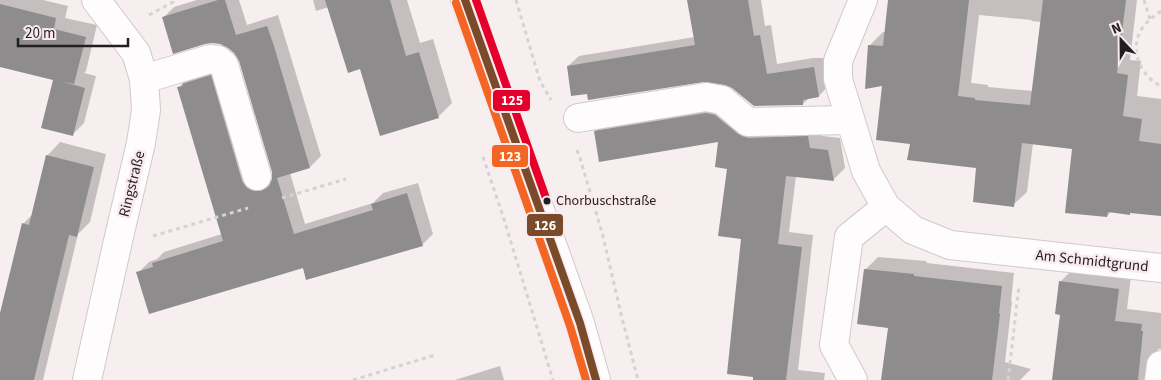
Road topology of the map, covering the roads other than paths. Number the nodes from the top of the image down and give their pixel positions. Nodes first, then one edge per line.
1 (96, 0) edge
2 (464, 0) edge
3 (863, 0) edge
4 (144, 79) junction
5 (850, 120) junction
6 (576, 130) road end
7 (257, 176) dead end
8 (886, 207) junction
9 (1161, 268) edge
10 (1161, 365) edge
11 (87, 380) edge
12 (596, 380) edge
13 (854, 380) edge
14 (1159, 380) edge

1 - 4 street, Ringstraße
2 - 12 street
3 - 5 street, Am Schmidtgrund
4 - 7 street
4 - 11 street, Ringstraße
5 - 6 street
5 - 8 street, Am Schmidtgrund
8 - 9 street, Am Schmidtgrund
8 - 13 street
10 - 14 street

